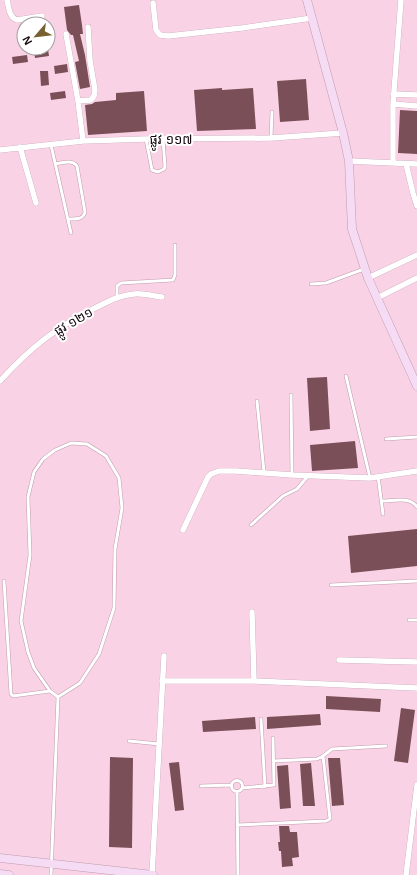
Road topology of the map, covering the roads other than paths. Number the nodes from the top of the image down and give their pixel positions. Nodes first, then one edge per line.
1 (7, 0) edge
2 (307, 0) edge
3 (401, 0) edge
4 (153, 3) dead end
5 (312, 18) junction
6 (16, 19) edge
7 (88, 27) dead end
8 (66, 34) dead end
9 (393, 94) junction
10 (417, 95) edge
11 (78, 101) junction
12 (393, 104) junction
13 (417, 106) edge
14 (272, 112) dead end
15 (343, 133) junction
16 (271, 138) junction
17 (146, 139) junction
18 (163, 139) junction
19 (83, 141) junction
20 (51, 144) junction
21 (20, 147) junction
22 (0, 150) edge
23 (348, 161) junction
24 (393, 163) junction
25 (55, 164) junction
26 (406, 164) junction
27 (417, 164) edge
28 (415, 193) edge
29 (36, 203) dead end
30 (417, 206) edge
31 (68, 219) junction
32 (71, 233) dead end
33 (175, 245) dead end
34 (417, 255) edge
35 (364, 269) junction
36 (368, 278) junction
37 (417, 278) edge
38 (312, 284) dead end
39 (117, 297) junction
40 (162, 297) dead end
41 (378, 298) junction
42 (346, 376) dead end
43 (0, 381) edge
44 (417, 386) edge
45 (290, 395) dead end
46 (257, 401) dead end
47 (417, 437) edge
48 (386, 439) dead end
49 (417, 470) edge
50 (264, 472) junction
51 (292, 475) junction
52 (308, 476) junction
53 (378, 476) junction
54 (370, 478) junction
55 (382, 501) junction
56 (417, 507) edge
57 (383, 514) dead end
58 (251, 525) dead end
59 (183, 530) dead end
60 (4, 581) dead end
61 (417, 581) edge
62 (331, 585) dead end
63 (252, 612) dead end
64 (409, 620) dead end
65 (417, 620) edge
66 (164, 656) dead end
67 (339, 660) dead end
68 (417, 662) edge
69 (162, 681) junction
70 (254, 681) junction
71 (417, 688) edge
72 (50, 691) junction
73 (58, 697) junction
74 (261, 719) dead end
75 (273, 738) dead end
76 (129, 741) dead end
77 (159, 744) junction
78 (386, 746) dead end
79 (323, 756) junction
80 (273, 761) junction
81 (231, 785) junction
82 (417, 785) edge
83 (201, 786) dead end
84 (265, 786) junction
85 (242, 788) junction
86 (237, 792) junction
87 (237, 825) junction
88 (0, 858) edge
89 (52, 864) junction
90 (0, 874) edge
91 (9, 875) edge
92 (51, 875) edge
93 (153, 875) edge
94 (238, 875) edge
95 (406, 875) edge

1 - 6 street
2 - 5 street
3 - 9 street
4 - 5 street
5 - 15 street
7 - 11 street
8 - 11 street
9 - 10 street
9 - 12 street
11 - 19 street
12 - 13 street
12 - 24 street
14 - 16 lane
15 - 16 street, ផ្លូវ ១១៧
15 - 23 street
16 - 18 street, ផ្លូវ ១១៧
17 - 18 street, ផ្លូវ ១១៧
17 - 18 lane
17 - 19 street, ផ្លូវ ១១៧
19 - 20 street, ផ្លូវ ១១៧
20 - 21 street, ផ្លូវ ១១៧
20 - 25 lane
21 - 22 street, ផ្លូវ ១១៧
21 - 29 street
23 - 24 street
23 - 35 street
24 - 26 street
25 - 31 lane
25 - 31 lane
26 - 27 street
26 - 28 street
28 - 30 street
31 - 32 lane
33 - 39 lane
34 - 36 street
35 - 36 street
35 - 38 lane
36 - 41 street
37 - 41 street
39 - 40 street, ផ្លូវ ១២១
39 - 43 street, ផ្លូវ ១២១
41 - 44 street
42 - 54 lane
45 - 51 lane
46 - 50 lane
47 - 48 lane
49 - 53 street
50 - 51 street
50 - 59 street
51 - 52 street
52 - 54 street
52 - 58 lane
53 - 54 street
53 - 55 lane
55 - 56 lane
55 - 57 lane
60 - 72 lane
61 - 62 lane
63 - 70 street
64 - 65 lane
66 - 69 street
67 - 68 street
69 - 70 street
69 - 77 street
70 - 71 street
72 - 73 lane
72 - 73 lane
73 - 89 lane
74 - 84 lane
75 - 80 lane
76 - 77 lane
77 - 93 street
78 - 79 lane
79 - 80 lane
79 - 87 lane
80 - 84 lane
81 - 83 lane
81 - 85 lane
81 - 86 lane
82 - 95 street
84 - 85 lane
85 - 86 lane
86 - 87 lane
87 - 94 lane
88 - 89 street
89 - 92 lane
89 - 93 street
90 - 91 street

